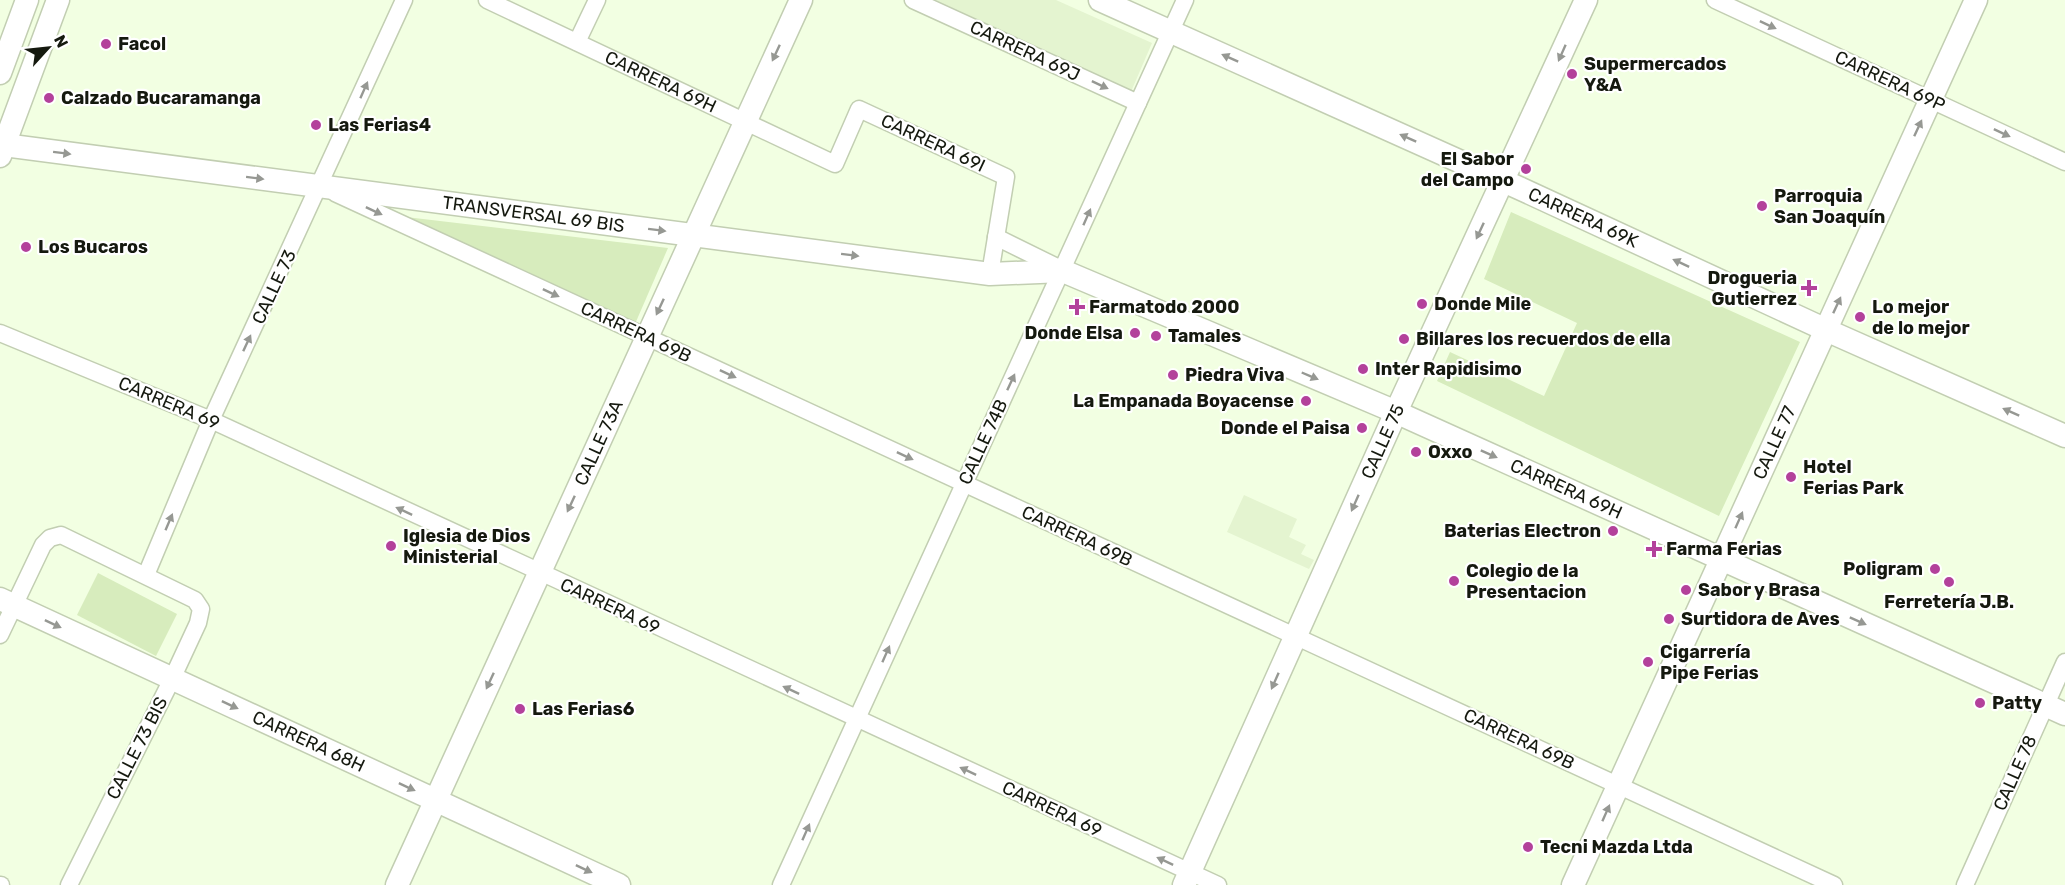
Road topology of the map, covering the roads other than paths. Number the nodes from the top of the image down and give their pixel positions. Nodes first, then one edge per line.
1 (27, 0) edge
2 (58, 0) edge
3 (404, 0) edge
4 (487, 0) edge
5 (597, 0) edge
6 (801, 0) edge
7 (913, 0) edge
8 (1100, 0) edge
9 (1185, 0) edge
10 (1586, 0) edge
11 (1715, 0) edge
12 (1976, 0) edge
13 (1170, 32) junction
14 (577, 42) junction
15 (5, 44) edge
16 (0, 73) edge
17 (1931, 100) junction
18 (1138, 103) junction
19 (859, 109) joint
20 (745, 121) junction
21 (2, 150) edge
22 (2065, 162) edge
23 (1504, 181) junction
24 (321, 187) junction
25 (693, 235) junction
26 (996, 237) junction
27 (1063, 271) junction
28 (990, 274) junction
29 (1825, 330) junction
30 (0, 333) edge
31 (647, 337) junction
32 (1396, 412) junction
33 (211, 420) junction
34 (2065, 436) edge
35 (964, 483) junction
36 (1721, 559) junction
37 (539, 573) junction
38 (146, 576) junction
39 (7, 602) edge
40 (0, 635) edge
41 (1295, 636) junction
42 (2065, 662) edge
43 (172, 678) junction
44 (2055, 710) edge
45 (856, 720) junction
46 (1618, 786) junction
47 (435, 800) junction
48 (1187, 879) edge
49 (69, 885) edge
50 (397, 885) edge
51 (619, 885) edge
52 (781, 885) edge
53 (1218, 885) edge
54 (1573, 885) edge
55 (1834, 885) edge
56 (1965, 885) edge

1 - 15 street
2 - 21 street
24 -> 3 street, CALLE 73
4 - 14 street, CARRERA 69H
5 - 14 street
6 -> 20 street, CALLE 73A
7 -> 18 street, CARRERA 69J
8 - 13 street, CARRERA 69K
9 - 13 street, CALLE 74B
10 -> 23 street, CALLE 75
11 -> 17 street, CARRERA 69P
12 - 17 street, CALLE 77
13 - 18 street, CALLE 74B
23 -> 13 street, CARRERA 69K
14 - 20 street, CARRERA 69H
15 - 16 street
17 -> 22 street, CARRERA 69P
29 -> 17 street, CALLE 77
27 -> 18 street, CALLE 74B
19 - 20 street, CARRERA 69H
19 - 26 street, CARRERA 69I
20 - 25 street, CALLE 73A
21 -> 24 street, TRANSVERSAL 69 BIS
29 -> 23 street, CARRERA 69K
23 -> 32 street, CALLE 75
24 -> 25 street, TRANSVERSAL 69 BIS
24 -> 31 street, CARRERA 69B
33 -> 24 street, CALLE 73
25 -> 28 street, TRANSVERSAL 69 BIS
25 -> 31 street, CALLE 73A
26 - 27 street
26 - 28 street
27 - 28 street, TRANSVERSAL 69 BIS
27 -> 32 street, CARRERA 69H
35 -> 27 street, CALLE 74B
34 -> 29 street, CARRERA 69K
36 -> 29 street, CALLE 77
30 - 33 street, CARRERA 69
31 -> 35 street, CARRERA 69B
31 -> 37 street, CALLE 73A
32 -> 36 street, CARRERA 69H
32 -> 41 street, CALLE 75
37 -> 33 street, CARRERA 69
38 -> 33 street, CALLE 73
35 - 41 street, CARRERA 69B
45 -> 35 street, CALLE 74B
36 -> 44 street, CARRERA 69H
36 - 46 street, CALLE 77
45 -> 37 street, CARRERA 69
37 -> 47 street, CALLE 73A
38 - 39 street
38 - 43 street, CALLE 73 BIS
39 - 40 street
39 -> 43 street, CARRERA 68H
41 - 46 street, CARRERA 69B
41 -> 48 street, CALLE 75
42 - 44 street, CALLE 78
43 -> 47 street, CARRERA 68H
43 - 49 street, CALLE 73 BIS
44 - 56 street, CALLE 78
48 -> 45 street, CARRERA 69
52 -> 45 street, CALLE 74B
54 -> 46 street, CALLE 77
46 - 55 street, CARRERA 69B
47 - 50 street, CALLE 73A
47 -> 51 street, CARRERA 68H
48 - 53 street, CARRERA 69

